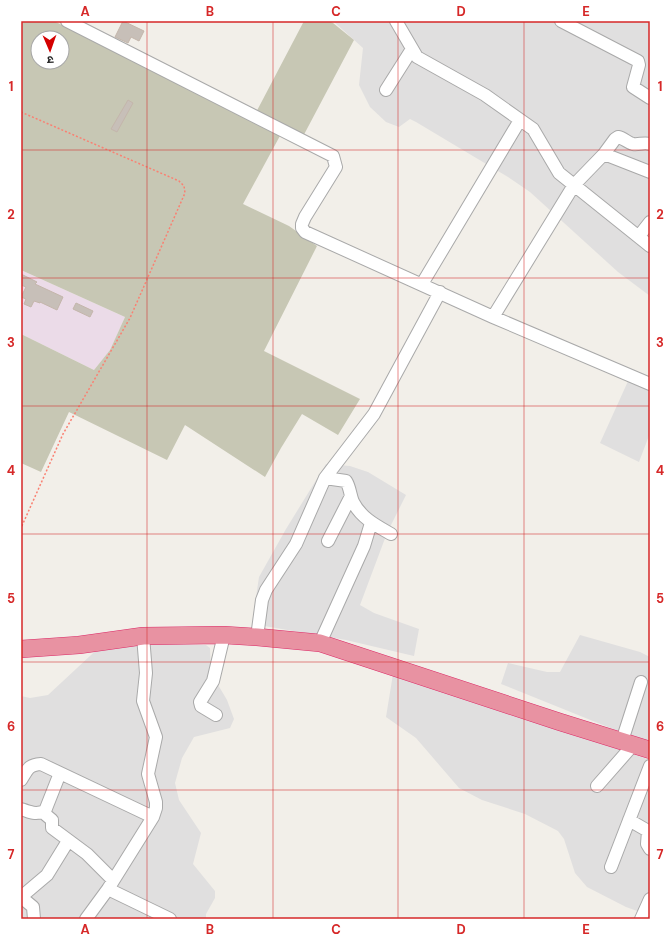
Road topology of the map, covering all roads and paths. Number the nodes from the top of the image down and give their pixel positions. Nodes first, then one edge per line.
1 (66, 21) edge
2 (396, 21) edge
3 (561, 21) edge
4 (412, 49) junction
5 (386, 90) dead end
6 (650, 98) edge
7 (21, 112) edge
8 (520, 120) junction
9 (650, 144) edge
10 (604, 154) junction
11 (650, 172) edge
12 (574, 186) junction
13 (650, 222) edge
14 (639, 236) junction
15 (650, 246) edge
16 (422, 284) junction
17 (440, 292) junction
18 (493, 317) junction
19 (650, 384) edge
20 (326, 478) junction
21 (351, 496) junction
22 (371, 523) junction
23 (21, 528) edge
24 (392, 534) dead end
25 (328, 541) dead end
26 (224, 635) junction
27 (143, 636) junction
28 (257, 636) junction
29 (320, 644) junction
30 (21, 649) edge
31 (641, 682) dead end
32 (216, 716) dead end
33 (628, 743) junction
34 (650, 750) edge
35 (650, 766) edge
36 (60, 773) junction
37 (21, 780) edge
38 (597, 786) dead end
39 (21, 809) edge
40 (45, 811) junction
41 (152, 817) junction
42 (629, 820) junction
43 (68, 841) junction
44 (650, 849) edge
45 (611, 867) dead end
46 (111, 884) junction
47 (21, 897) edge
48 (650, 899) edge
49 (34, 919) edge
50 (86, 919) edge
51 (170, 919) edge
52 (640, 919) edge

1 - 16 street
2 - 4 street
3 - 6 street
4 - 5 street
4 - 8 street
7 - 23 path
8 - 12 street
8 - 16 street
9 - 10 street
10 - 11 street
10 - 12 street
12 - 14 street
12 - 18 street
13 - 14 street
14 - 15 street
16 - 17 street
17 - 18 street
17 - 20 street
18 - 19 street
20 - 21 street
20 - 28 street
21 - 22 street
21 - 25 street
22 - 24 street
22 - 29 street
26 - 27 highway
26 - 28 highway
26 - 32 street
27 - 30 highway
27 - 41 street
28 - 29 highway
29 - 33 highway
31 - 33 street
33 - 34 highway
33 - 38 street
35 - 42 street
36 - 37 street
36 - 40 street
36 - 41 street
39 - 40 street
40 - 43 street
41 - 46 street
42 - 44 street
42 - 45 street
43 - 46 street
43 - 47 street
46 - 50 street
46 - 51 street
47 - 49 street
48 - 52 street

